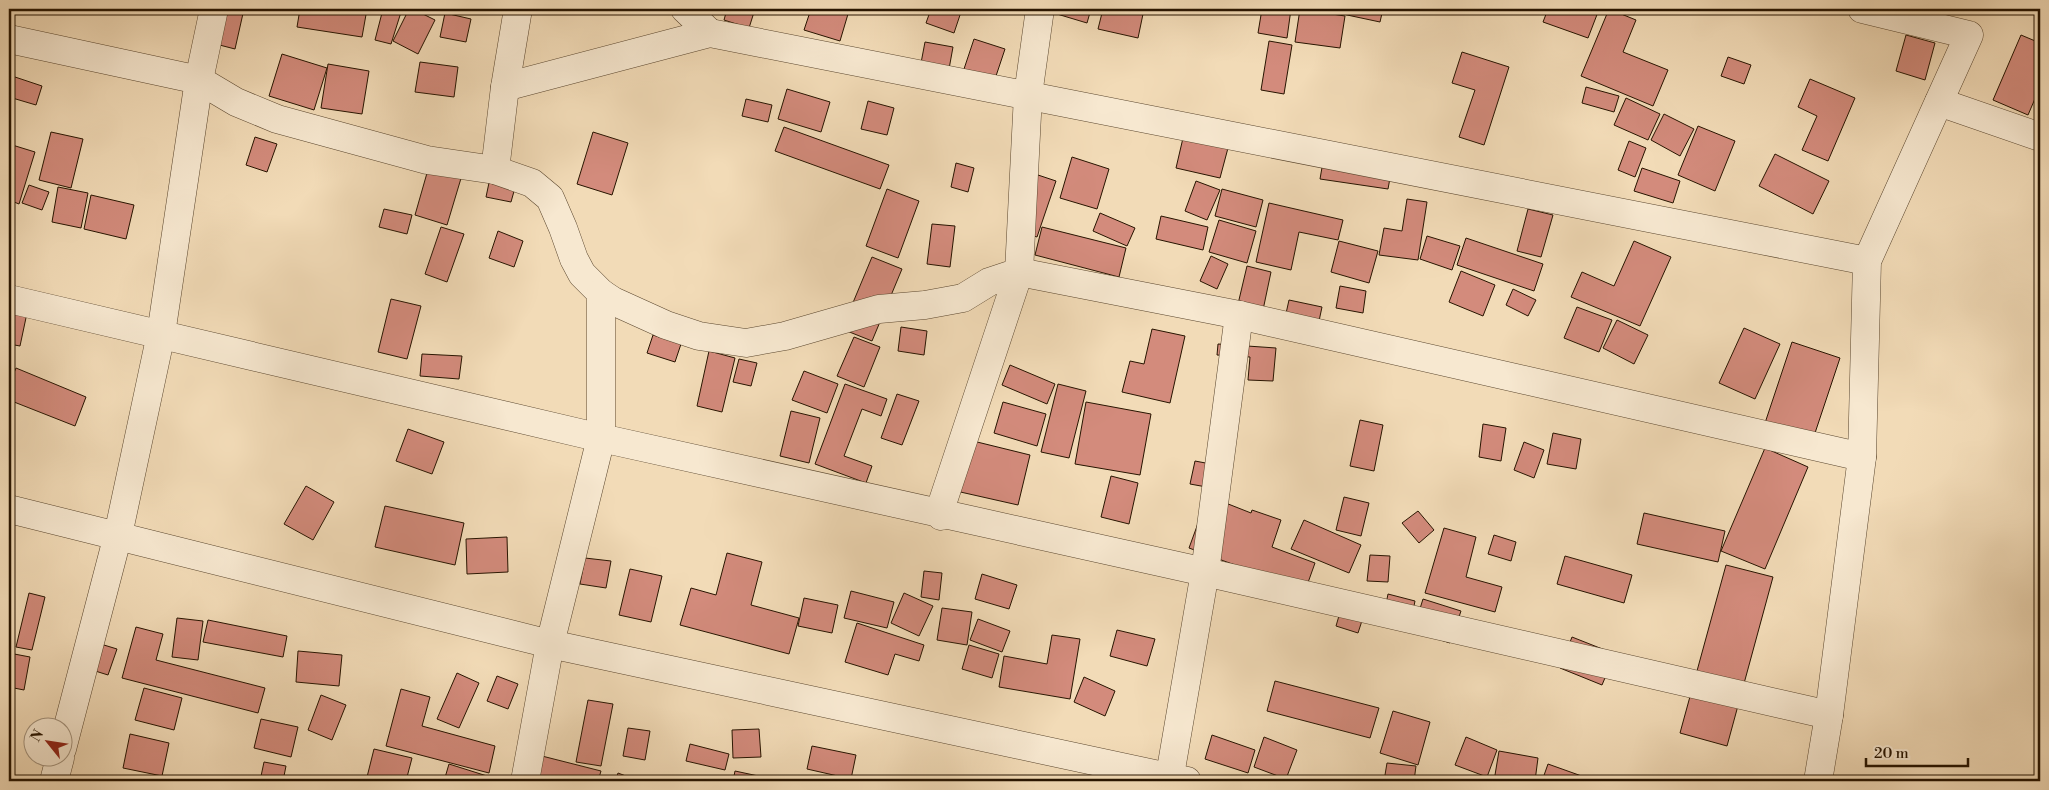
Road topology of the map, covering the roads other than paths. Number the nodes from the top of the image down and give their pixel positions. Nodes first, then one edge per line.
1 (214, 9) edge
2 (518, 9) edge
3 (685, 9) edge
4 (1040, 9) edge
5 (1862, 9) edge
6 (710, 33) junction
7 (9, 39) edge
8 (199, 80) junction
9 (505, 87) junction
10 (1028, 95) junction
11 (1939, 102) junction
12 (2040, 137) edge
13 (495, 170) junction
14 (1868, 261) junction
15 (1019, 272) junction
16 (601, 293) junction
17 (9, 299) edge
18 (1239, 315) junction
19 (161, 334) junction
20 (601, 438) junction
21 (1862, 457) junction
22 (9, 509) edge
23 (940, 515) junction
24 (118, 536) junction
25 (1205, 572) junction
26 (550, 644) junction
27 (1829, 715) junction
28 (70, 718) edge
29 (57, 768) edge
30 (1175, 780) edge
31 (54, 781) edge
32 (525, 781) edge
33 (1818, 781) edge

1 - 8 street
2 - 9 street
3 - 6 street
4 - 10 street
5 - 11 street
6 - 9 street
6 - 10 street
7 - 8 street
8 - 13 street
8 - 19 street
9 - 13 street
10 - 14 street
10 - 15 street
11 - 12 street
11 - 14 street
13 - 16 street
14 - 21 street
15 - 16 street
15 - 18 street
15 - 23 street
16 - 20 street
17 - 19 street
18 - 21 street
18 - 25 street
19 - 20 street
19 - 24 street
20 - 23 street
20 - 26 street
21 - 27 street
22 - 24 street
23 - 25 street
24 - 26 street
24 - 28 street
25 - 27 street
25 - 30 street
26 - 30 street
26 - 32 street
27 - 33 street
29 - 31 street

